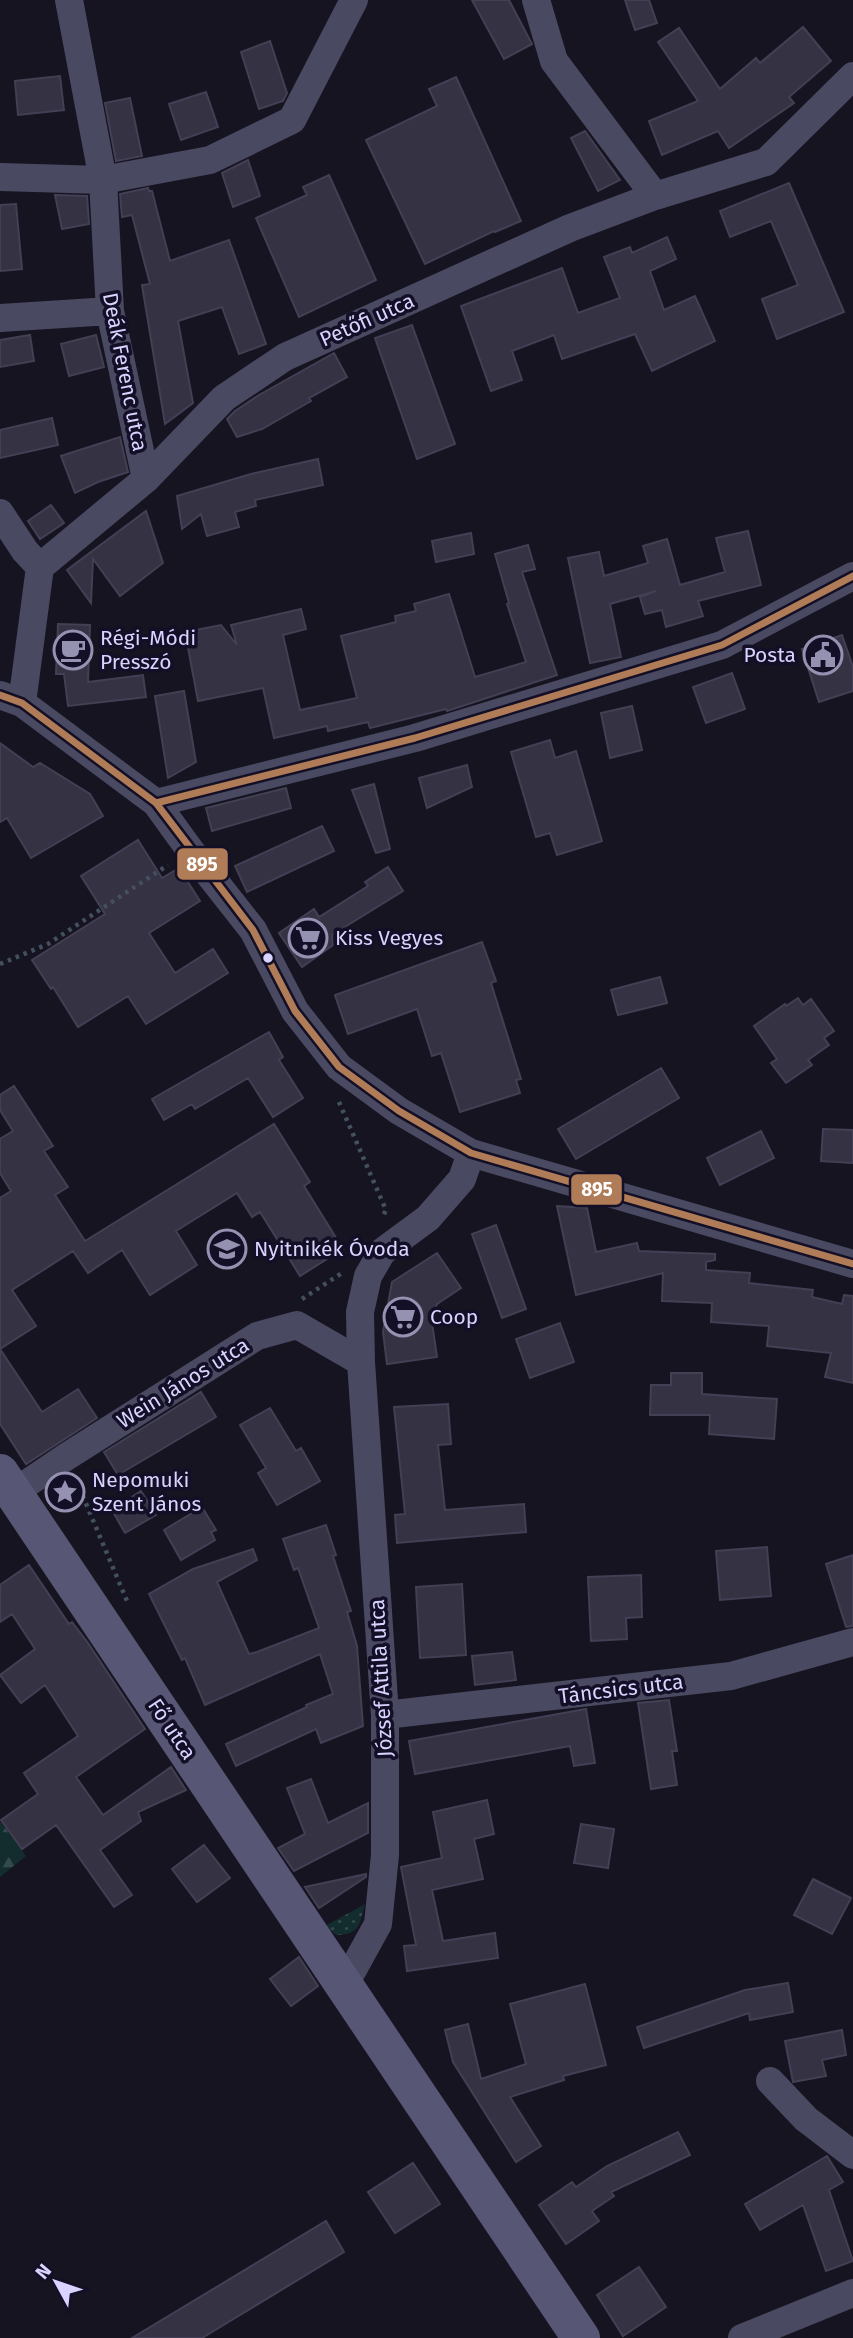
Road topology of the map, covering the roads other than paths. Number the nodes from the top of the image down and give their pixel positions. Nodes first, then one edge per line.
1 (69, 0) edge
2 (354, 0) edge
3 (536, 0) edge
4 (853, 76) edge
5 (0, 177) edge
6 (103, 180) junction
7 (656, 196) junction
8 (110, 311) junction
9 (0, 318) edge
10 (146, 479) junction
11 (0, 513) edge
12 (40, 567) junction
13 (853, 576) edge
14 (11, 699) edge
15 (156, 803) junction
16 (471, 1153) junction
17 (853, 1264) edge
18 (361, 1362) junction
19 (7, 1483) edge
20 (853, 1642) edge
21 (385, 1715) junction
22 (345, 1984) junction
23 (770, 2081) dead end
24 (853, 2155) edge
25 (853, 2293) edge
26 (581, 2338) edge
27 (743, 2338) edge

1 - 6 street, Deák Ferenc utca
2 - 6 street
3 - 7 street
4 - 7 street, Petőfi utca
5 - 6 street
6 - 8 street, Deák Ferenc utca
7 - 10 street, Petőfi utca
8 - 9 street
8 - 10 street, Deák Ferenc utca
10 - 12 street, Petőfi utca
11 - 12 street
12 - 14 street
13 - 15 street
14 - 15 street
15 - 16 street
16 - 17 street
16 - 18 street, József Attila utca
18 - 19 street, Wein János utca
18 - 21 street, József Attila utca
19 - 22 main road, Fő utca
20 - 21 street, Táncsics utca
21 - 22 street, József Attila utca
22 - 26 main road, Fő utca
23 - 24 street
25 - 27 street

